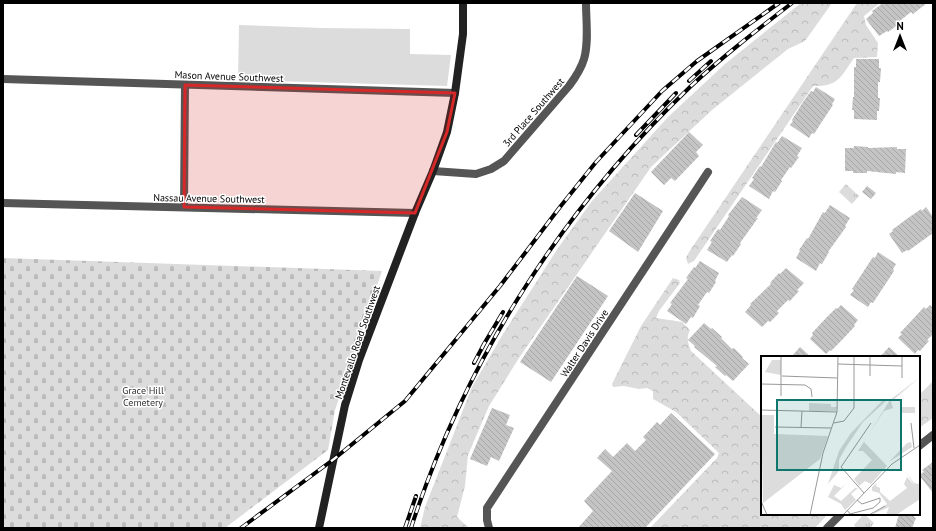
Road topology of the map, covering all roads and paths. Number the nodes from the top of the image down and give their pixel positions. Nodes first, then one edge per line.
1 (463, 3) edge
2 (586, 3) edge
3 (3, 78) edge
4 (185, 84) junction
5 (455, 93) junction
6 (433, 171) junction
7 (708, 172) dead end
8 (3, 203) edge
9 (184, 207) junction
10 (415, 213) junction
11 (933, 435) edge
12 (920, 445) edge
13 (839, 515) edge
14 (319, 528) edge
15 (489, 528) edge
16 (827, 528) edge

1 - 5 main road, Montevallo Road Southwest
2 - 6 street, 3rd Place Southwest
3 - 4 street, Mason Avenue Southwest
4 - 5 street, Mason Avenue Southwest
4 - 9 street
5 - 6 main road, Montevallo Road Southwest
6 - 10 main road, Montevallo Road Southwest
7 - 15 street, Walter Davis Drive
8 - 9 street, Nassau Avenue Southwest
9 - 10 street, Nassau Avenue Southwest
10 - 14 main road, Montevallo Road Southwest
11 - 12 street
13 - 16 street

